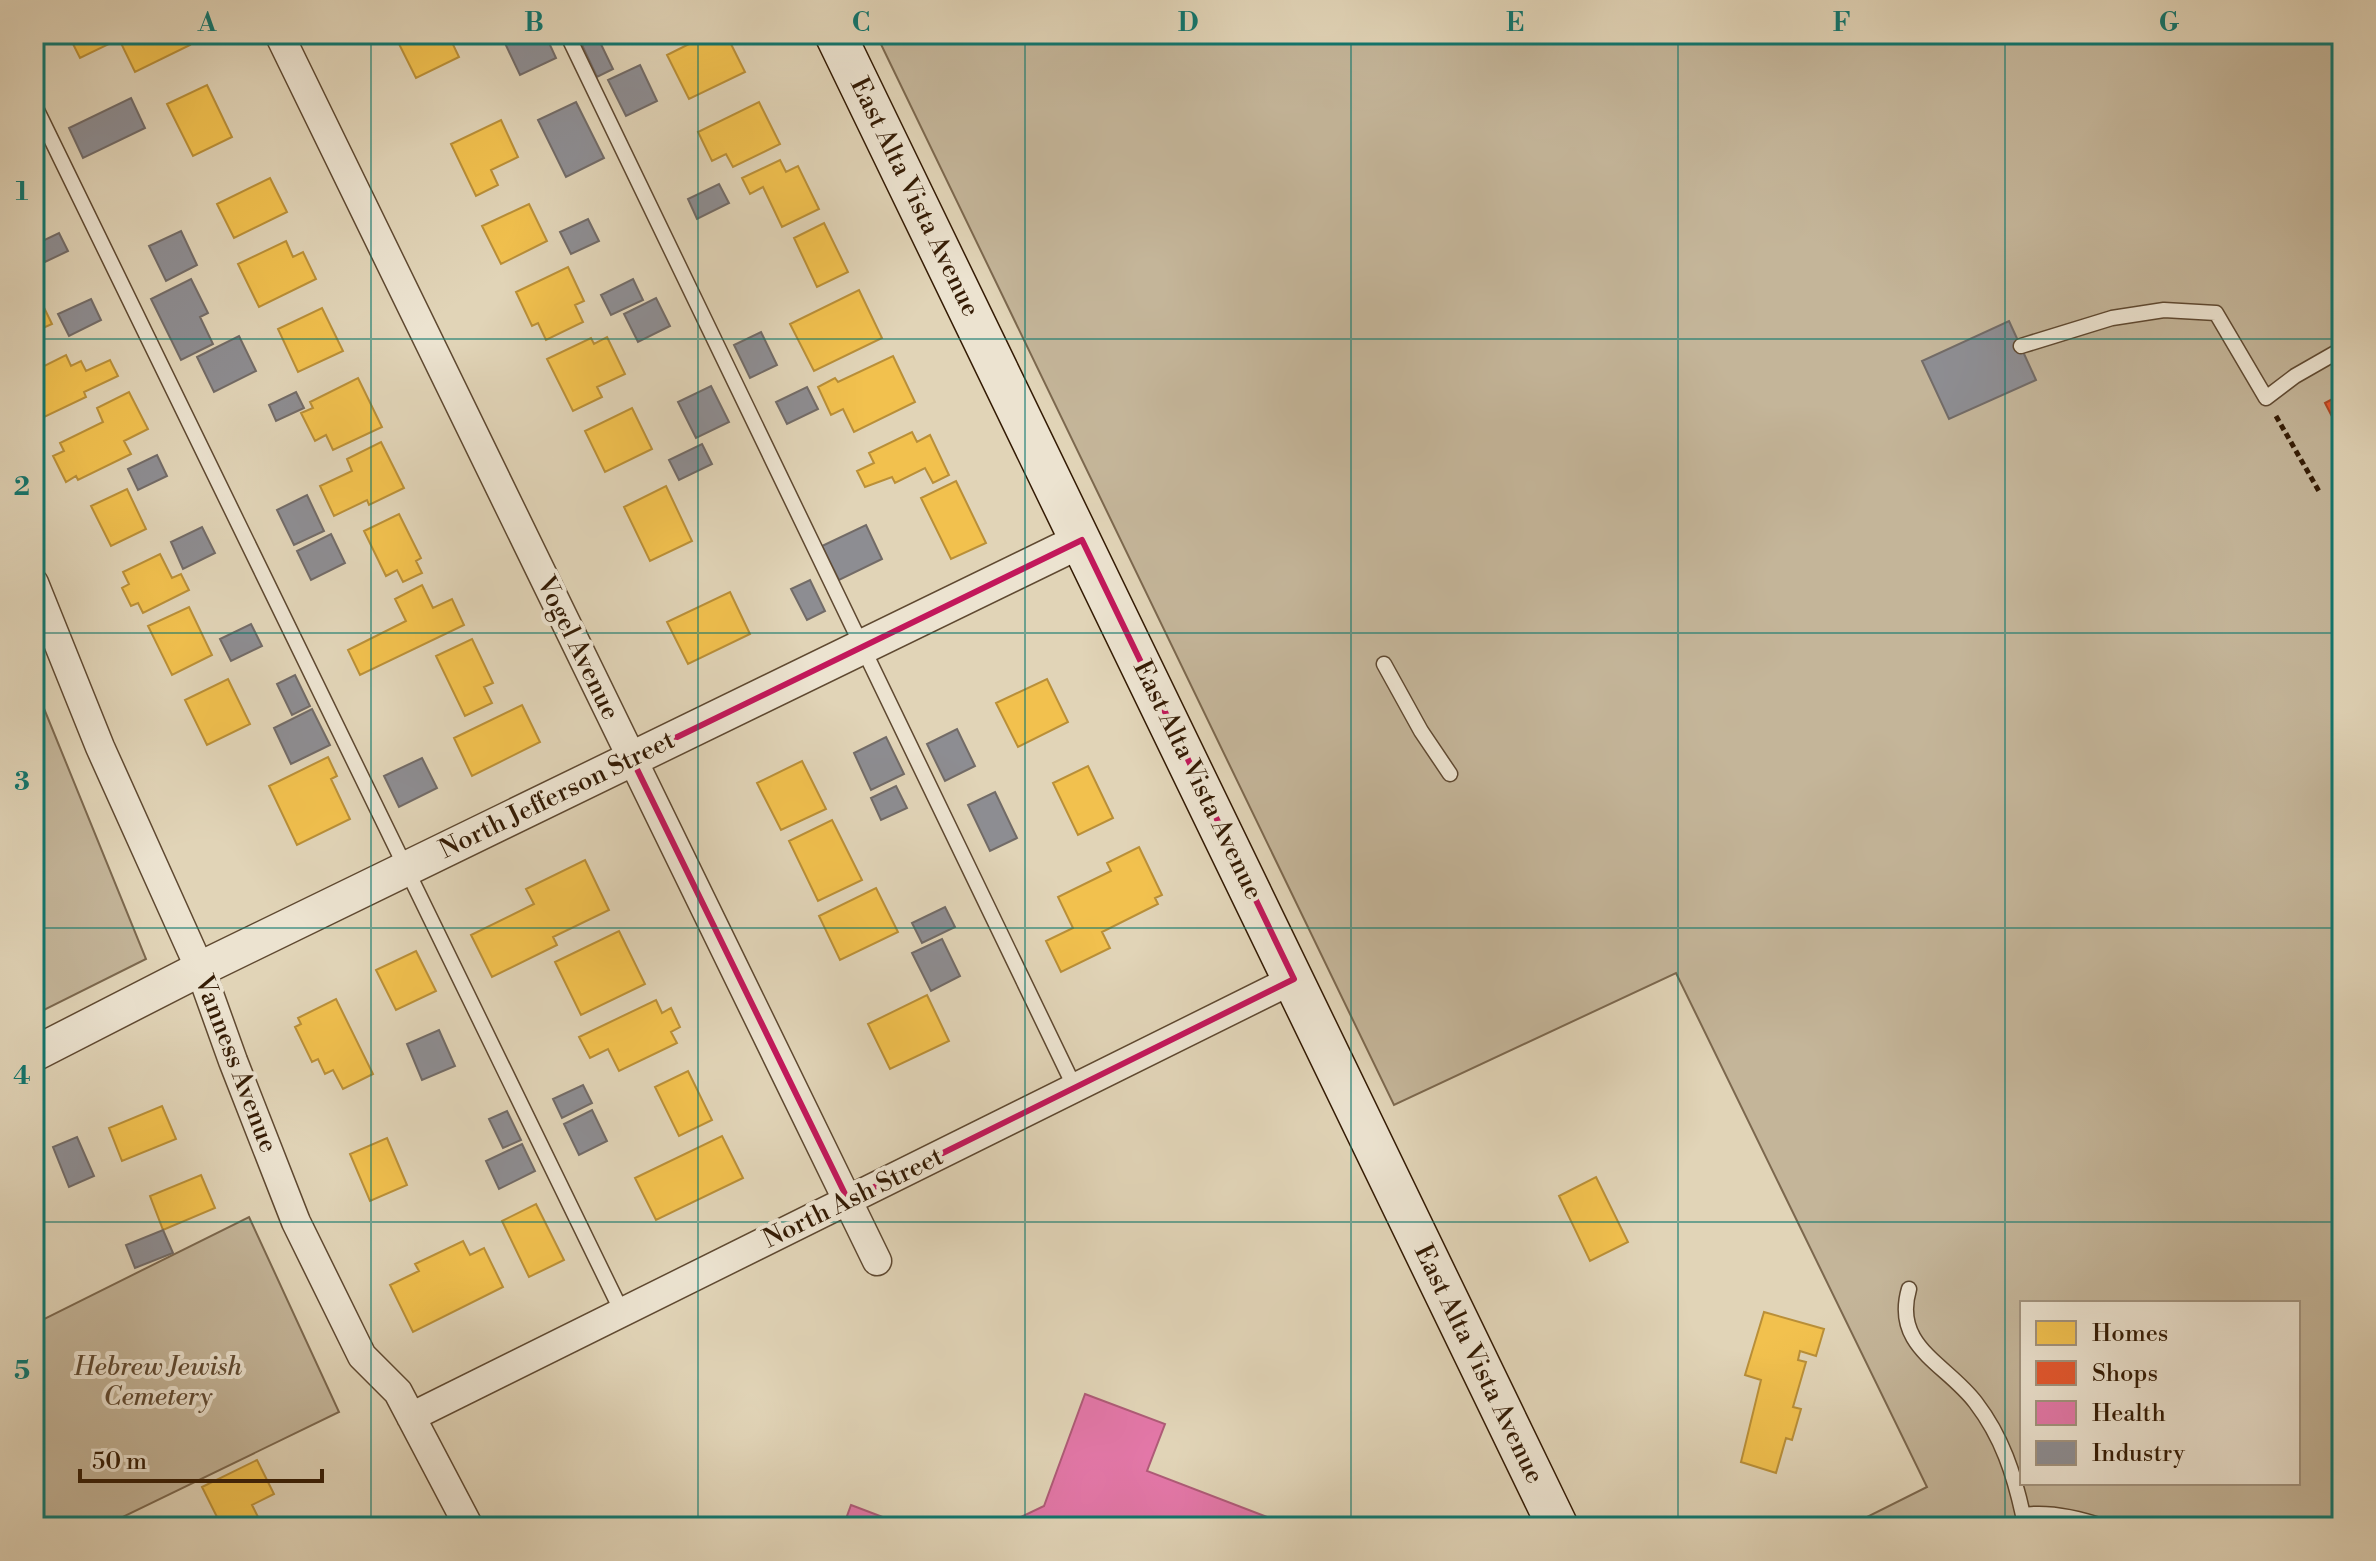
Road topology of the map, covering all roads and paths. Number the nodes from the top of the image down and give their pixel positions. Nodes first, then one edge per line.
1 (279, 34) edge
2 (567, 34) edge
3 (835, 34) edge
4 (34, 104) edge
5 (2021, 346) dead end
6 (2342, 347) edge
7 (2266, 398) junction
8 (2320, 493) dead end
9 (1082, 540) junction
10 (34, 583) edge
11 (862, 647) junction
12 (1384, 664) dead end
13 (632, 759) junction
14 (1450, 774) dead end
15 (406, 869) junction
16 (200, 969) junction
17 (1294, 979) junction
18 (34, 1054) edge
19 (1075, 1088) junction
20 (848, 1200) junction
21 (877, 1261) dead end
22 (1909, 1289) dead end
23 (622, 1312) junction
24 (411, 1417) junction
25 (469, 1527) edge
26 (1558, 1527) edge
27 (2105, 1527) edge

1 - 13 street, Vogel Avenue
2 - 11 lane
3 - 9 main road, East Alta Vista Avenue
4 - 15 lane
5 - 7 lane
6 - 7 lane
7 - 8 path
9 - 11 street, North Jefferson Street
9 - 17 main road, East Alta Vista Avenue
10 - 16 street, Vanness Avenue
11 - 13 street, North Jefferson Street
11 - 19 lane
12 - 14 lane
13 - 15 street, North Jefferson Street
13 - 20 street, Vogel Avenue
15 - 16 street, North Jefferson Street
15 - 23 lane
16 - 18 street, North Jefferson Street
16 - 24 street, Vanness Avenue
17 - 19 street, North Ash Street
17 - 26 main road, East Alta Vista Avenue
19 - 20 street, North Ash Street
20 - 21 street, Vogel Avenue
20 - 23 street, North Ash Street
22 - 27 lane
23 - 24 street, North Ash Street
24 - 25 street, Vanness Avenue

